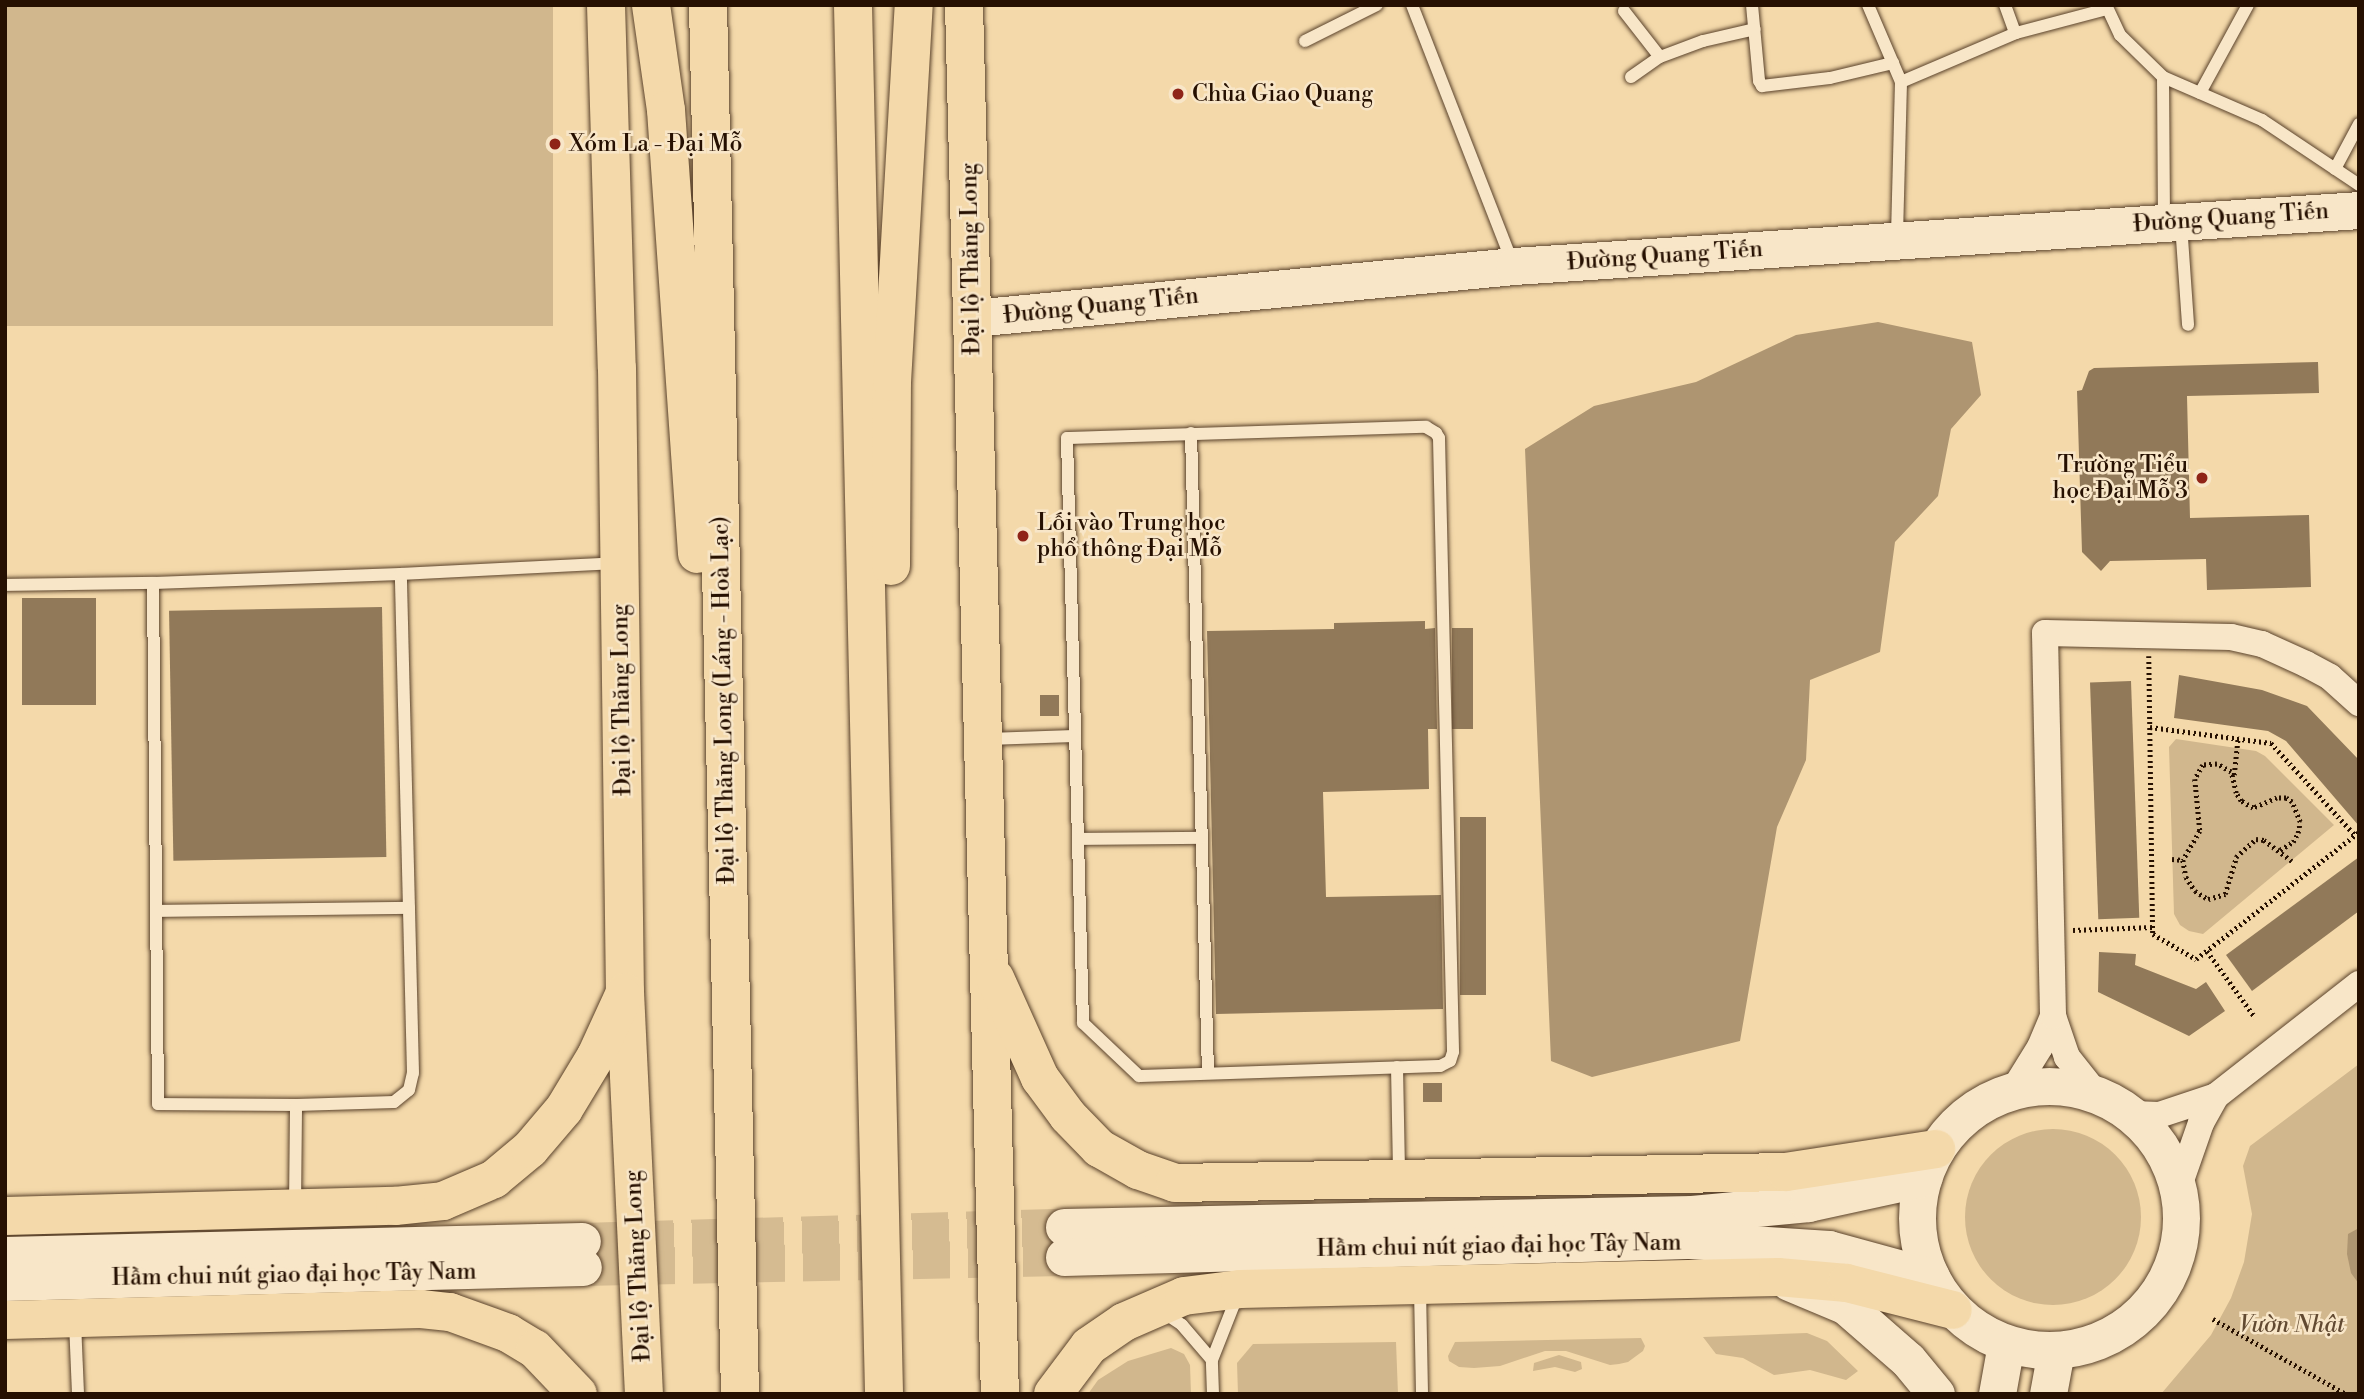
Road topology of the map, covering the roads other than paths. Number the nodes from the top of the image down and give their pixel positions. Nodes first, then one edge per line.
1 (606, 5) edge
2 (651, 5) edge
3 (708, 5) edge
4 (853, 5) edge
5 (914, 5) edge
6 (964, 5) edge
7 (1377, 5) edge
8 (1412, 5) edge
9 (1752, 5) edge
10 (1868, 5) edge
11 (2006, 5) edge
12 (2248, 5) edge
13 (2107, 7) edge
14 (1624, 11) dead end
15 (1755, 29) junction
16 (2015, 33) junction
17 (1305, 41) dead end
18 (1660, 57) junction
19 (1893, 62) junction
20 (1631, 77) dead end
21 (2163, 77) junction
22 (1901, 82) junction
23 (2200, 93) junction
24 (2359, 124) edge
25 (2335, 169) junction
26 (2359, 185) edge
27 (2359, 210) edge
28 (2172, 222) junction
29 (1897, 240) junction
30 (1514, 266) junction
31 (973, 318) junction
32 (2188, 325) dead end
33 (1191, 433) junction
34 (620, 563) junction
35 (401, 574) junction
36 (153, 583) junction
37 (5, 585) edge
38 (2359, 702) edge
39 (1075, 736) junction
40 (983, 739) junction
41 (1202, 838) junction
42 (1078, 839) junction
43 (409, 908) junction
44 (156, 911) junction
45 (988, 964) junction
46 (2359, 984) edge
47 (625, 992) junction
48 (2053, 1016) junction
49 (1397, 1067) junction
50 (732, 1073) junction
51 (1208, 1073) junction
52 (2014, 1089) junction
53 (2098, 1096) junction
54 (2216, 1096) junction
55 (296, 1105) junction
56 (2133, 1114) junction
57 (879, 1149) junction
58 (1929, 1164) junction
59 (1399, 1178) junction
60 (2178, 1189) junction
61 (295, 1209) junction
62 (5, 1216) edge
63 (5, 1255) edge
64 (1778, 1277) junction
65 (1931, 1277) junction
66 (5, 1282) edge
67 (1420, 1287) junction
68 (1240, 1289) junction
69 (1157, 1308) junction
70 (1953, 1310) junction
71 (75, 1318) junction
72 (5, 1320) edge
73 (2006, 1344) junction
74 (2056, 1351) junction
75 (1212, 1360) junction
76 (884, 1390) edge
77 (78, 1394) edge
78 (578, 1394) edge
79 (644, 1394) edge
80 (740, 1394) edge
81 (1000, 1394) edge
82 (1053, 1394) edge
83 (1213, 1394) edge
84 (1422, 1394) edge
85 (1936, 1394) edge
86 (1997, 1394) edge
87 (2048, 1394) edge

1 - 34 main road, Đại lộ Thăng Long
2 - 50 main road
3 - 50 main road, Đại lộ Thăng Long (Láng - Hoà Lạc)
4 - 57 main road
5 - 57 main road
6 - 31 main road, Đại lộ Thăng Long
7 - 17 lane
8 - 30 lane
9 - 15 lane
10 - 19 lane
11 - 16 lane
12 - 23 lane
13 - 16 lane
13 - 21 lane
14 - 18 lane
15 - 18 lane
15 - 19 lane
16 - 22 lane
18 - 20 lane
19 - 22 lane
21 - 23 lane
21 - 28 lane
22 - 29 lane
23 - 25 lane
24 - 25 lane
25 - 26 lane
27 - 28 street, Đường Quang Tiến
28 - 29 street, Đường Quang Tiến
28 - 32 lane
29 - 30 street, Đường Quang Tiến
30 - 31 street, Đường Quang Tiến
31 - 40 main road, Đại lộ Thăng Long
33 - 39 lane
33 - 41 lane
33 - 49 lane
34 - 35 lane
34 - 47 main road, Đại lộ Thăng Long
35 - 36 lane
35 - 43 lane
36 - 37 lane
36 - 44 lane
38 - 48 street
39 - 40 lane
39 - 42 lane
40 - 45 main road, Đại lộ Thăng Long
41 - 42 lane
41 - 51 lane
42 - 51 lane
43 - 44 lane
43 - 55 lane
44 - 55 lane
45 - 59 main road
45 - 81 main road, Đại lộ Thăng Long
46 - 54 street
47 - 61 main road
47 - 79 main road, Đại lộ Thăng Long
48 - 52 street
48 - 53 street
49 - 51 lane
49 - 59 lane
50 - 80 main road, Đại lộ Thăng Long (Láng - Hoà Lạc)
52 - 53 street
52 - 58 street
53 - 56 street
54 - 56 street
54 - 60 street
55 - 61 lane
56 - 60 street
57 - 76 main road
58 - 59 main road
58 - 65 street
58 - 65 street, Hầm chui nút giao đại học Tây Nam
60 - 74 street
61 - 62 main road
63 - 66 street, Hầm chui nút giao đại học Tây Nam
64 - 67 main road
64 - 70 main road
64 - 85 street
65 - 70 street
67 - 68 main road
67 - 84 lane
68 - 69 main road
68 - 75 lane
69 - 75 lane
69 - 82 main road
70 - 73 street
71 - 72 main road
71 - 77 lane
71 - 78 main road
73 - 74 street
73 - 86 street
74 - 87 street
75 - 83 lane

